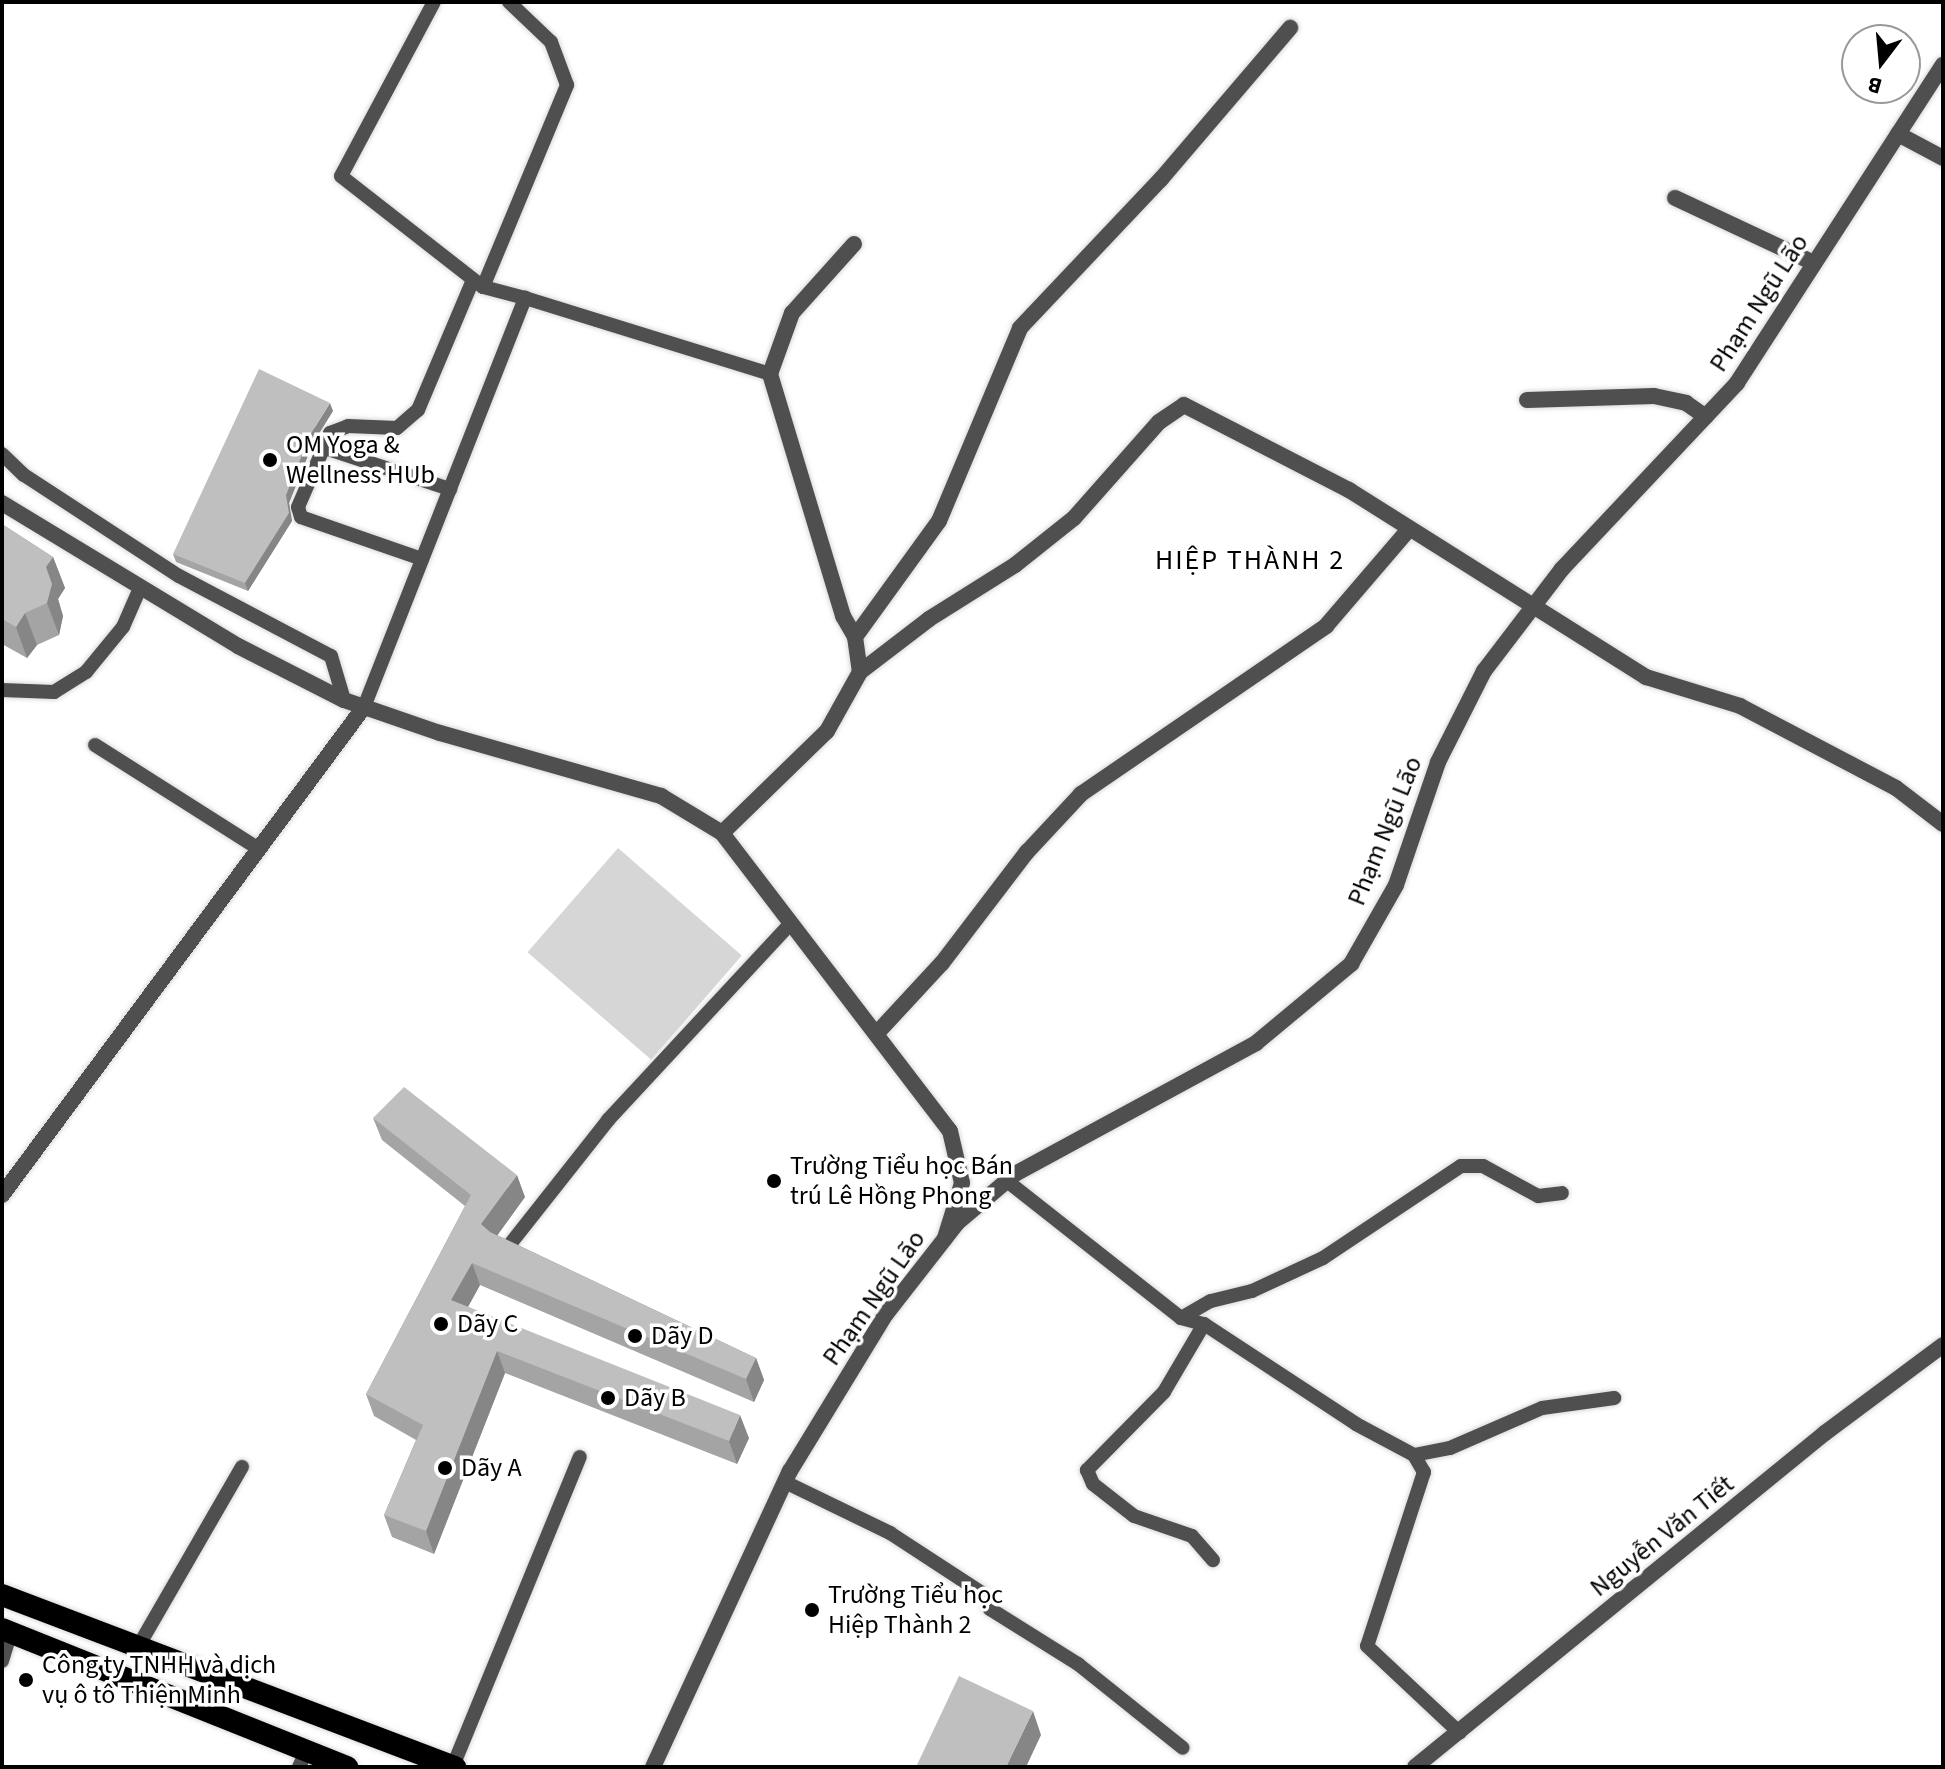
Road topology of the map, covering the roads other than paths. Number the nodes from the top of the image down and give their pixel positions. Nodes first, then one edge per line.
1 (434, 2) edge
2 (509, 2) edge
3 (1290, 28) dead end
4 (1943, 65) edge
5 (1898, 134) junction
6 (1943, 158) edge
7 (1675, 198) dead end
8 (854, 244) dead end
9 (1814, 263) junction
10 (478, 284) junction
11 (525, 298) junction
12 (770, 374) junction
13 (1527, 400) dead end
14 (1706, 417) junction
15 (322, 447) junction
16 (2, 454) edge
17 (450, 489) junction
18 (2, 503) edge
19 (1409, 529) junction
20 (422, 559) junction
21 (140, 588) junction
22 (1533, 607) junction
23 (855, 637) junction
24 (860, 672) junction
25 (2, 690) edge
26 (344, 700) junction
27 (364, 707) junction
28 (95, 745) dead end
29 (1943, 824) edge
30 (722, 833) junction
31 (259, 849) junction
32 (791, 923) junction
33 (878, 1032) junction
34 (1007, 1181) junction
35 (1562, 1193) dead end
36 (2, 1195) edge
37 (945, 1239) junction
38 (511, 1243) edge
39 (1181, 1318) junction
40 (1204, 1324) junction
41 (1943, 1345) edge
42 (1614, 1398) dead end
43 (1414, 1455) junction
44 (580, 1457) dead end
45 (242, 1467) dead end
46 (785, 1482) junction
47 (1213, 1560) dead end
48 (2, 1595) edge
49 (6, 1631) edge
50 (138, 1647) junction
51 (2, 1661) edge
52 (1460, 1733) junction
53 (1183, 1748) dead end
54 (303, 1759) edge
55 (347, 1767) edge
56 (454, 1767) edge
57 (653, 1767) edge
58 (1415, 1767) edge

1 - 10 lane
2 - 10 lane
3 - 23 street
4 - 5 street, Phạm Ngũ Lão
5 - 6 street
5 - 9 street, Phạm Ngũ Lão
7 - 9 street
8 - 12 street
9 - 14 street, Phạm Ngũ Lão
10 - 11 lane
10 - 15 lane
11 - 12 lane
11 - 17 lane
12 - 23 street
13 - 14 street
14 - 22 street, Phạm Ngũ Lão
15 - 17 lane
15 - 20 lane
16 - 26 lane
17 - 20 lane
18 - 21 street
19 - 22 street
19 - 24 street
19 - 33 street
20 - 27 lane
21 - 25 lane
21 - 26 street
22 - 29 street
22 - 34 street, Phạm Ngũ Lão
23 - 24 street
24 - 30 street
26 - 27 street
27 - 30 street
27 - 31 street
28 - 31 lane
30 - 32 street
31 - 36 street
32 - 33 street
32 - 38 lane
33 - 37 street
34 - 37 street, Phạm Ngũ Lão
34 - 39 lane
35 - 39 lane
37 - 46 street, Phạm Ngũ Lão
39 - 40 lane
40 - 43 lane
40 - 47 lane
41 - 52 street, Nguyễn Văn Tiết
42 - 43 lane
43 - 52 lane
44 - 56 lane
45 - 50 lane
46 - 53 lane
46 - 57 street, Phạm Ngũ Lão
48 - 50 highway
49 - 51 lane
49 - 54 highway
50 - 56 highway
52 - 58 street, Nguyễn Văn Tiết
54 - 55 highway

